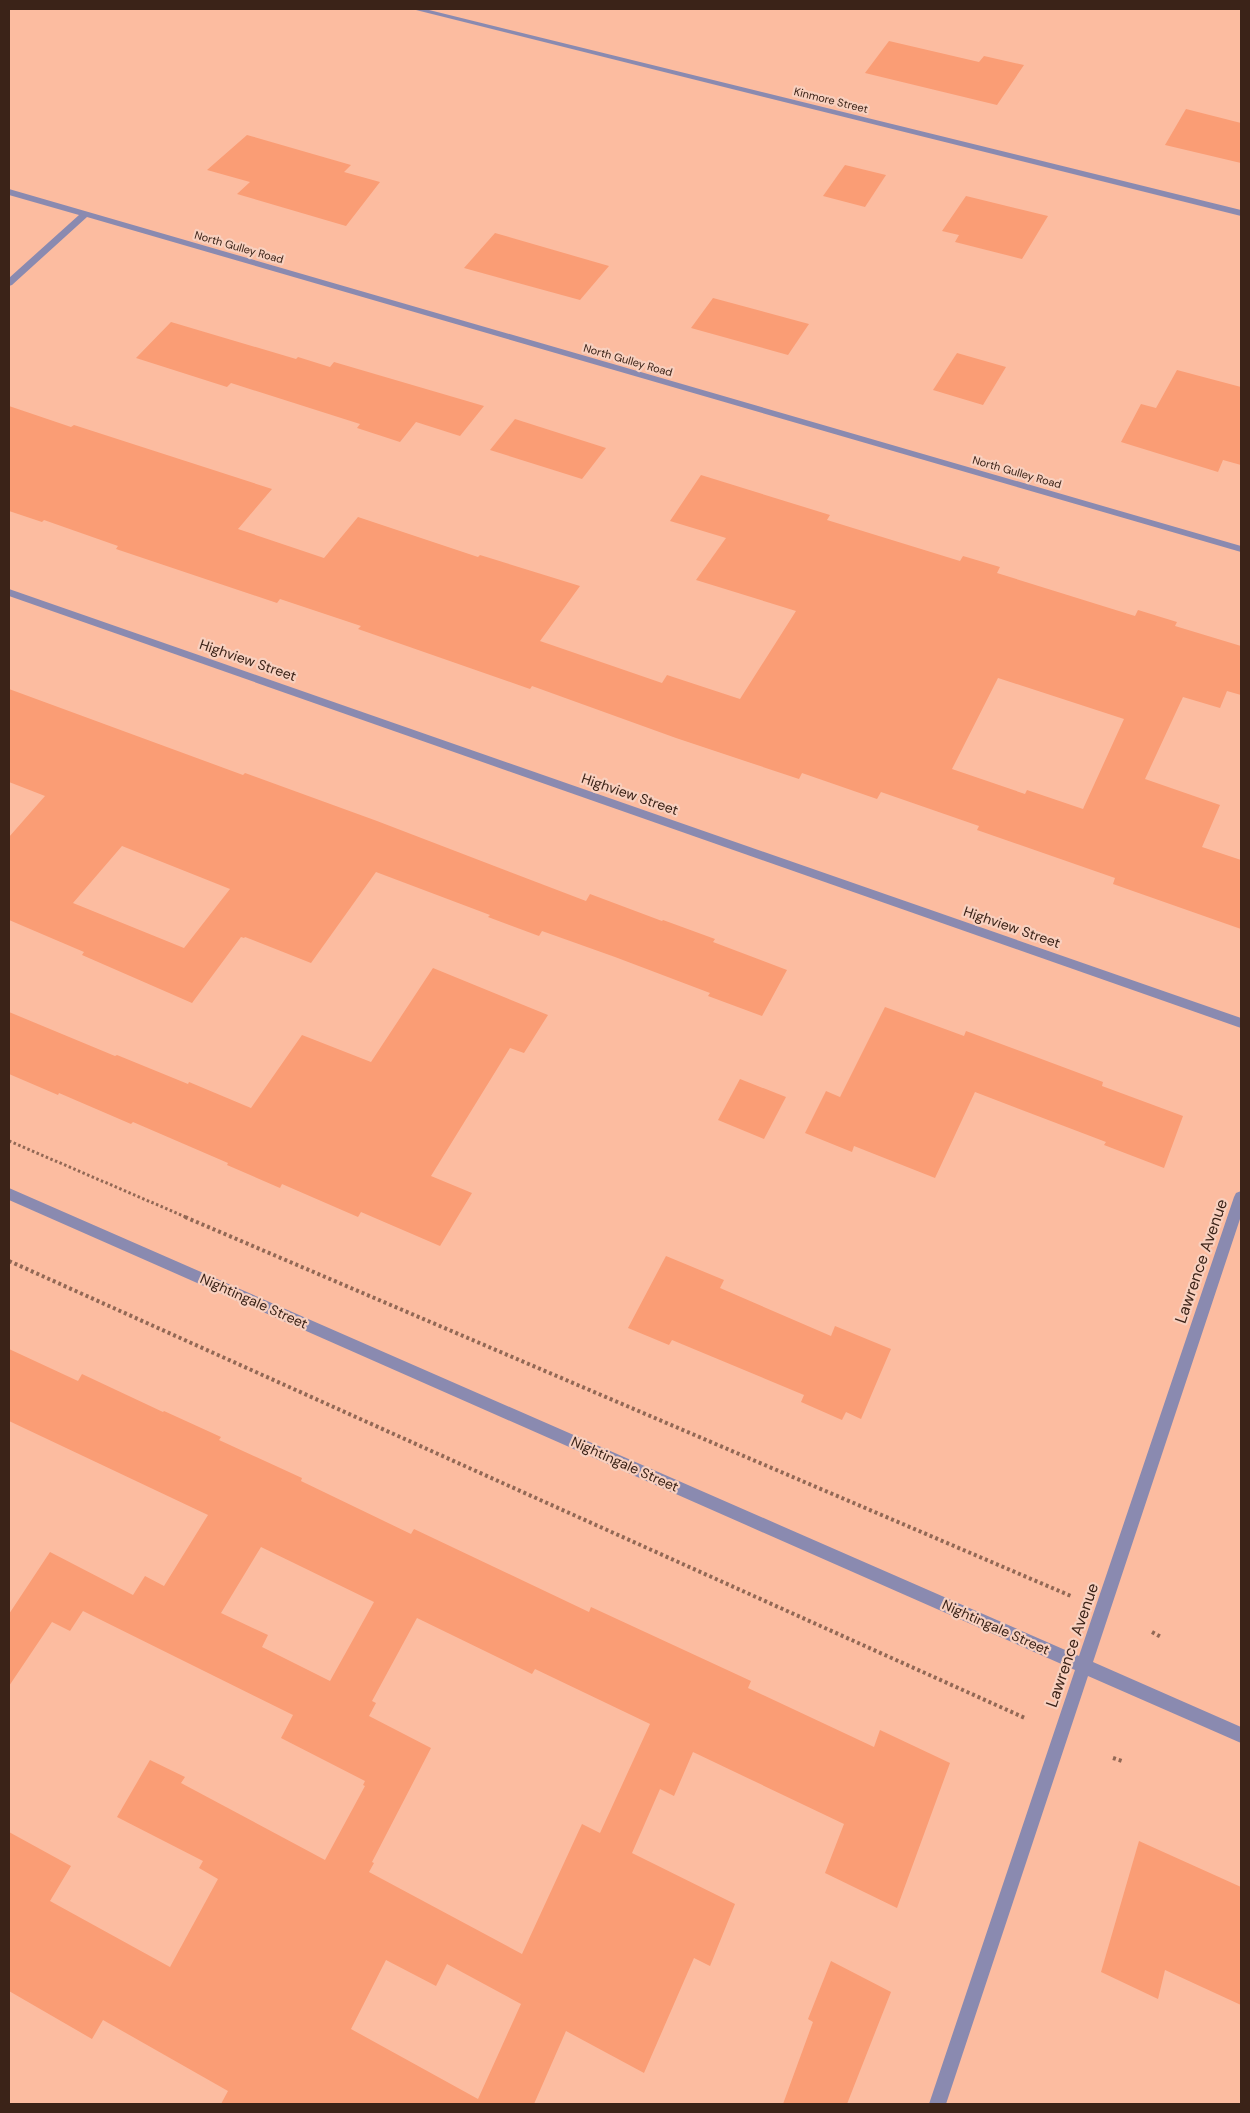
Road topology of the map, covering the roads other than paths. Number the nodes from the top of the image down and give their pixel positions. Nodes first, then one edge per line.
1 (416, 9) edge
2 (9, 192) edge
3 (1241, 213) edge
4 (85, 214) junction
5 (9, 283) edge
6 (1241, 549) edge
7 (9, 592) edge
8 (1241, 1023) edge
9 (9, 1194) edge
10 (1241, 1197) edge
11 (1084, 1665) junction
12 (1241, 1735) edge
13 (936, 2104) edge

1 - 3 street, Kinmore Street
2 - 4 street, North Gulley Road
4 - 5 street
4 - 6 street, North Gulley Road
7 - 8 street, Highview Street
9 - 11 street, Nightingale Street
10 - 11 street, Lawrence Avenue
11 - 12 street, Nightingale Street
11 - 13 street, Lawrence Avenue

